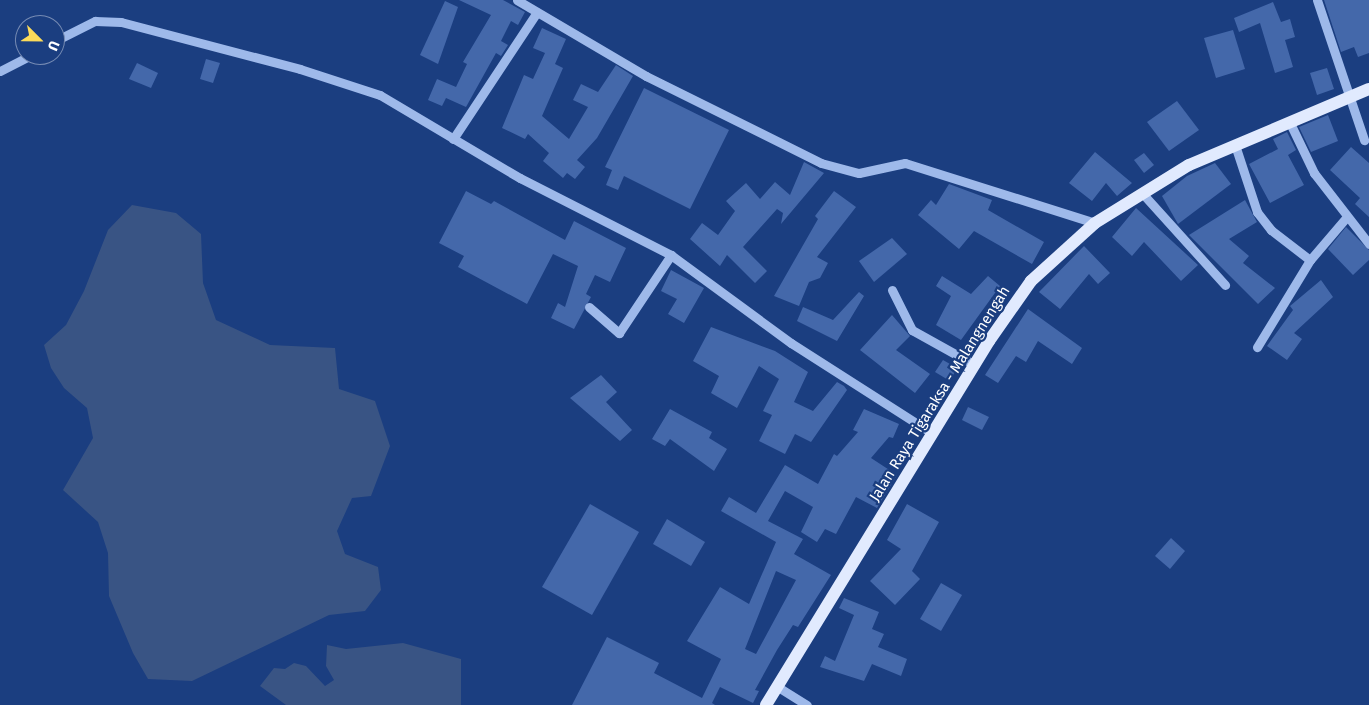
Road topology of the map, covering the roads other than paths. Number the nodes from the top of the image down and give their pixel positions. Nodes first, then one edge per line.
1 (517, 0) edge
2 (1317, 0) edge
3 (537, 12) junction
4 (65, 36) edge
5 (15, 64) edge
6 (0, 72) edge
7 (1369, 90) edge
8 (1348, 98) junction
9 (1289, 121) junction
10 (453, 139) junction
11 (1364, 140) dead end
12 (1235, 145) junction
13 (1142, 193) junction
14 (1345, 219) junction
15 (1095, 223) junction
16 (1369, 244) edge
17 (672, 255) junction
18 (1310, 260) junction
19 (1224, 286) dead end
20 (892, 290) dead end
21 (588, 307) dead end
22 (1257, 347) dead end
23 (975, 365) junction
24 (932, 433) junction
25 (778, 687) junction
26 (766, 705) edge
27 (807, 705) edge

1 - 3 street
2 - 8 street
3 - 10 street
3 - 15 street
4 - 10 street
5 - 6 street
7 - 8 main road, Jalan Raya Tigaraksa - Malangnengah
8 - 9 main road, Jalan Raya Tigaraksa - Malangnengah
8 - 11 street
9 - 12 main road, Jalan Raya Tigaraksa - Malangnengah
9 - 14 street
10 - 17 street
12 - 13 main road, Jalan Raya Tigaraksa - Malangnengah
12 - 18 street
13 - 15 main road, Jalan Raya Tigaraksa - Malangnengah
13 - 19 street
14 - 16 street
14 - 18 street
15 - 23 main road, Jalan Raya Tigaraksa - Malangnengah
17 - 21 street
17 - 24 street
18 - 22 street
20 - 23 street
23 - 24 main road, Jalan Raya Tigaraksa - Malangnengah
24 - 25 main road, Jalan Raya Tigaraksa - Malangnengah
25 - 26 main road, Jalan Raya Tigaraksa - Malangnengah
25 - 27 street

